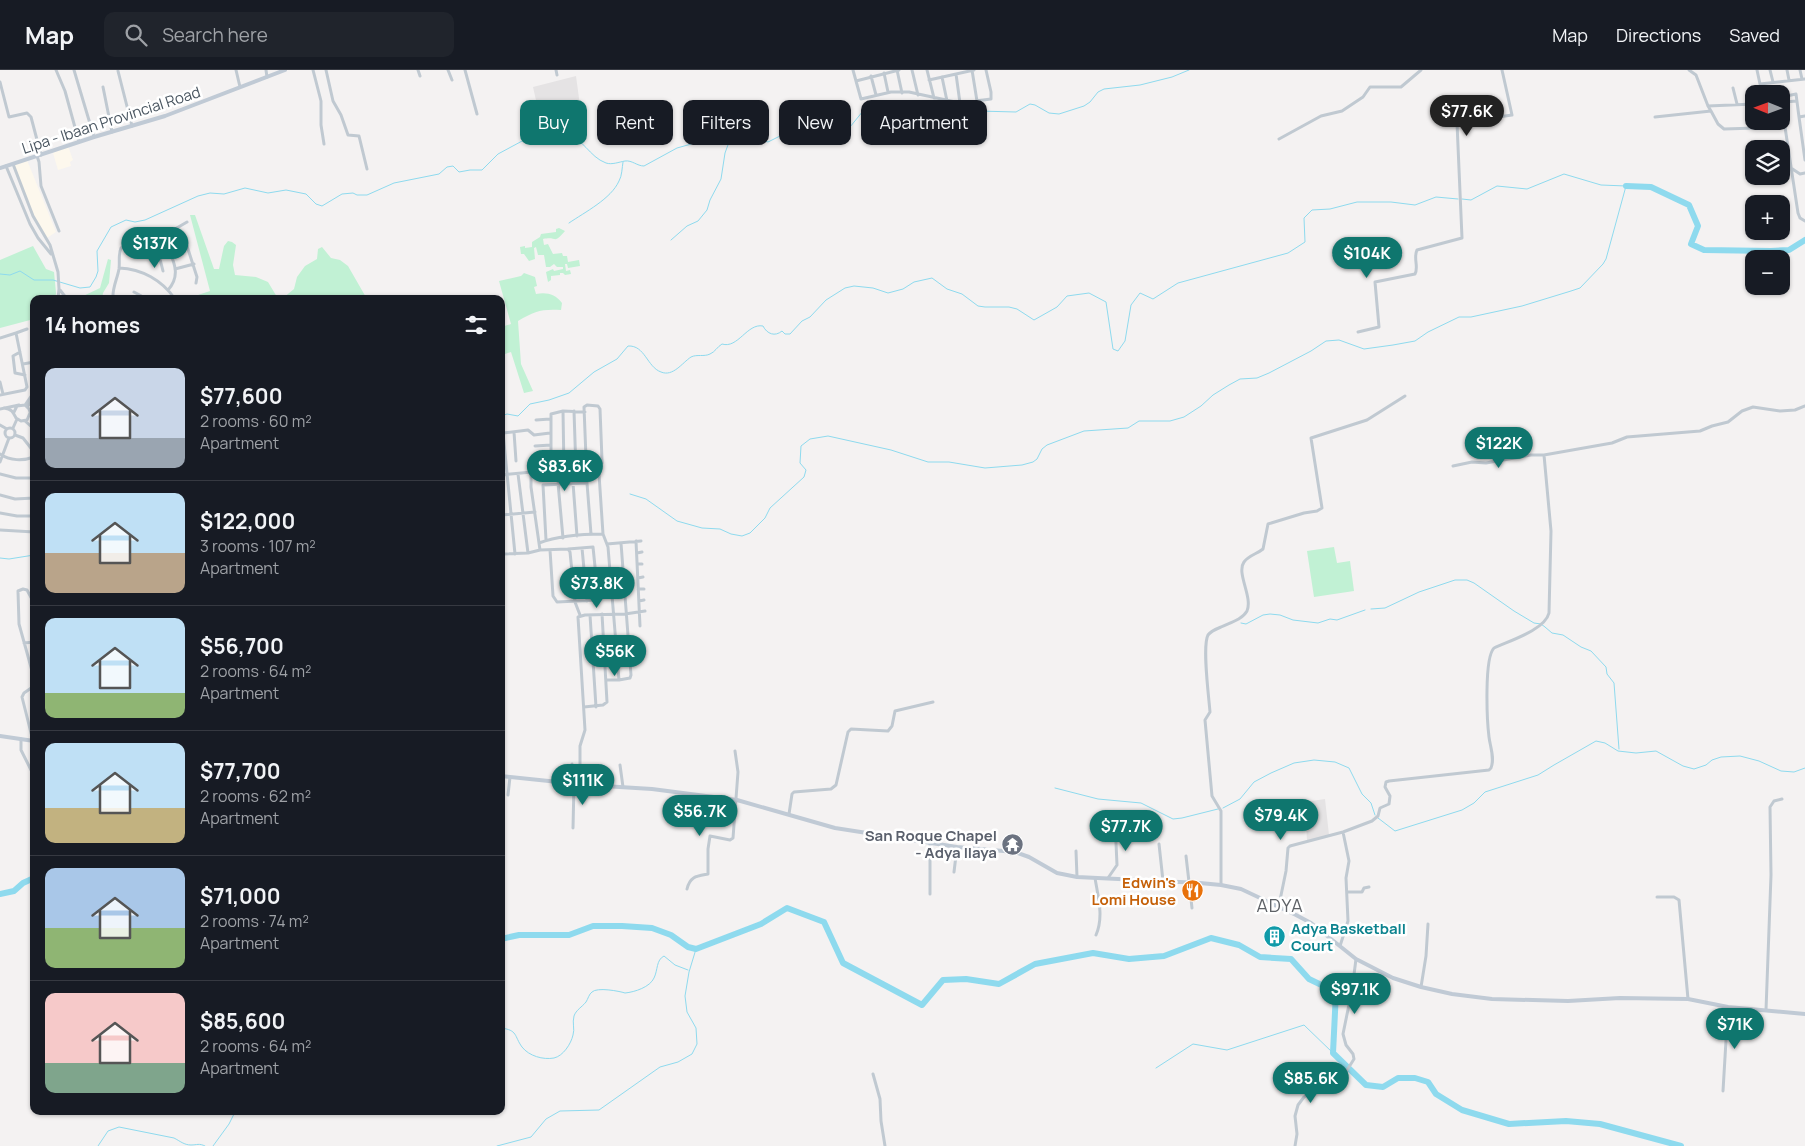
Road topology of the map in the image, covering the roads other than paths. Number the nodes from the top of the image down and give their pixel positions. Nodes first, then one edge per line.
1 (56, 70) edge
2 (74, 70) edge
3 (236, 70) edge
4 (266, 70) edge
5 (285, 70) edge
6 (313, 70) edge
7 (326, 70) edge
8 (418, 70) edge
9 (448, 70) edge
10 (465, 70) edge
11 (556, 70) edge
12 (853, 70) edge
13 (898, 70) edge
14 (912, 70) edge
15 (927, 70) edge
16 (973, 70) edge
17 (986, 70) edge
18 (1421, 70) edge
19 (1502, 70) edge
20 (1689, 70) edge
21 (1757, 70) edge
22 (1770, 70) edge
23 (1787, 70) edge
24 (1800, 70) edge
25 (118, 71) dead end
26 (884, 73) junction
27 (956, 74) junction
28 (557, 75) dead end
29 (420, 76) dead end
30 (872, 76) junction
31 (267, 77) junction
32 (942, 77) junction
33 (1803, 79) edge
34 (452, 80) dead end
35 (929, 80) junction
36 (1789, 80) junction
37 (856, 81) junction
38 (0, 82) edge
39 (1773, 82) junction
40 (103, 87) dead end
41 (240, 87) junction
42 (1733, 88) dead end
43 (888, 92) junction
44 (902, 93) junction
45 (876, 94) junction
46 (918, 95) junction
47 (934, 98) junction
48 (943, 100) edge
49 (948, 100) edge
50 (960, 100) edge
51 (977, 100) edge
52 (984, 100) edge
53 (1797, 101) junction
54 (1736, 104) junction
55 (1745, 104) edge
56 (1708, 106) junction
57 (1711, 111) junction
58 (477, 114) dead end
59 (1805, 116) edge
60 (1655, 117) dead end
61 (1799, 117) junction
62 (132, 126) junction
63 (1745, 128) edge
64 (112, 132) junction
65 (94, 137) junction
66 (1279, 139) dead end
67 (79, 142) junction
68 (324, 144) dead end
69 (39, 156) junction
70 (1805, 160) edge
71 (13, 164) junction
72 (6, 166) junction
73 (0, 168) edge
74 (1790, 168) joint
75 (367, 169) dead end
76 (1805, 173) edge
77 (1800, 174) junction
78 (1793, 182) junction
79 (1805, 221) edge
80 (187, 222) dead end
81 (59, 231) dead end
82 (163, 236) junction
83 (188, 246) dead end
84 (170, 255) junction
85 (53, 256) junction
86 (160, 259) junction
87 (151, 261) dead end
88 (194, 264) junction
89 (119, 268) junction
90 (175, 269) junction
91 (164, 271) dead end
92 (196, 283) dead end
93 (59, 289) junction
94 (168, 290) junction
95 (134, 292) dead end
96 (58, 295) edge
97 (64, 295) edge
98 (112, 295) edge
99 (140, 295) edge
100 (172, 295) edge
101 (27, 329) dead end
102 (1358, 332) dead end
103 (16, 333) junction
104 (0, 338) edge
105 (20, 352) junction
106 (30, 363) edge
107 (23, 364) junction
108 (25, 376) junction
109 (0, 382) edge
110 (1, 394) edge
111 (1405, 396) dead end
112 (30, 399) edge
113 (30, 402) edge
114 (20, 405) junction
115 (26, 406) junction
116 (1805, 406) edge
117 (2, 409) edge
118 (563, 411) junction
119 (574, 412) junction
120 (585, 412) junction
121 (14, 413) junction
122 (30, 413) joint
123 (550, 419) junction
124 (17, 420) junction
125 (536, 420) dead end
126 (24, 421) junction
127 (0, 425) edge
128 (30, 426) edge
129 (13, 428) junction
130 (6, 429) junction
131 (514, 432) junction
132 (505, 433) edge
133 (550, 433) junction
134 (15, 435) junction
135 (9, 438) junction
136 (535, 446) dead end
137 (551, 446) junction
138 (30, 447) edge
139 (1, 455) edge
140 (1544, 455) junction
141 (30, 458) edge
142 (505, 458) edge
143 (551, 458) junction
144 (537, 459) dead end
145 (516, 460) dead end
146 (0, 462) edge
147 (587, 463) junction
148 (1453, 466) dead end
149 (551, 471) junction
150 (564, 471) junction
151 (576, 471) junction
152 (532, 472) junction
153 (586, 472) junction
154 (0, 474) edge
155 (507, 474) junction
156 (518, 474) junction
157 (30, 478) edge
158 (573, 482) junction
159 (558, 483) junction
160 (587, 483) junction
161 (0, 495) edge
162 (30, 498) edge
163 (534, 512) junction
164 (0, 513) edge
165 (522, 513) junction
166 (505, 514) edge
167 (512, 514) junction
168 (30, 516) edge
169 (0, 530) edge
170 (30, 532) edge
171 (592, 534) junction
172 (603, 534) junction
173 (577, 536) junction
174 (563, 538) junction
175 (546, 540) junction
176 (636, 541) junction
177 (641, 541) dead end
178 (539, 543) junction
179 (621, 543) junction
180 (607, 544) junction
181 (582, 548) junction
182 (568, 549) junction
183 (540, 550) junction
184 (550, 550) junction
185 (642, 552) dead end
186 (528, 553) junction
187 (636, 553) junction
188 (505, 554) edge
189 (514, 554) junction
190 (637, 564) junction
191 (642, 564) dead end
192 (643, 577) dead end
193 (638, 578) junction
194 (638, 589) junction
195 (644, 589) dead end
196 (30, 596) edge
197 (644, 600) dead end
198 (587, 601) junction
199 (639, 601) junction
200 (575, 602) junction
201 (645, 611) dead end
202 (639, 612) junction
203 (602, 614) junction
204 (613, 614) junction
205 (625, 614) junction
206 (580, 615) junction
207 (590, 615) junction
208 (640, 626) dead end
209 (30, 642) edge
210 (24, 643) junction
211 (30, 664) edge
212 (606, 680) junction
213 (619, 680) junction
214 (30, 688) edge
215 (933, 702) dead end
216 (584, 707) junction
217 (596, 707) junction
218 (30, 726) edge
219 (0, 736) edge
220 (21, 739) junction
221 (30, 740) edge
222 (735, 752) dead end
223 (572, 764) dead end
224 (620, 765) dead end
225 (30, 768) edge
226 (505, 776) edge
227 (510, 777) junction
228 (574, 783) junction
229 (580, 784) junction
230 (623, 788) junction
231 (508, 795) dead end
232 (1782, 799) dead end
233 (737, 800) junction
234 (789, 814) junction
235 (1115, 821) dead end
236 (574, 828) dead end
237 (1343, 832) junction
238 (930, 843) junction
239 (1159, 844) dead end
240 (957, 847) junction
241 (1076, 851) dead end
242 (1186, 856) dead end
243 (954, 872) dead end
244 (1077, 877) junction
245 (1095, 878) junction
246 (1108, 878) junction
247 (1163, 881) junction
248 (1188, 883) junction
249 (1221, 885) junction
250 (1369, 887) dead end
251 (687, 889) dead end
252 (1348, 892) junction
253 (930, 894) dead end
254 (1657, 897) dead end
255 (1279, 905) junction
256 (1192, 908) dead end
257 (1428, 924) dead end
258 (1096, 935) dead end
259 (1340, 947) junction
260 (1356, 959) junction
261 (1421, 987) junction
262 (1688, 999) junction
263 (1728, 1007) junction
264 (1766, 1010) junction
265 (1805, 1014) edge
266 (873, 1074) dead end
267 (1723, 1091) dead end
268 (885, 1146) edge
269 (1296, 1146) edge

1 - 67 street
2 - 65 street
3 - 41 street
4 - 31 street
5 - 31 street, Lipa - Ibaan Provincial Road
6 - 68 street
7 - 75 street
8 - 29 street
9 - 34 street
10 - 58 street
11 - 28 street
12 - 37 street
13 - 26 street
13 - 44 street
14 - 46 street
15 - 35 street
16 - 27 street
16 - 51 street
17 - 52 street
18 - 66 street
19 - 102 street
20 - 56 street
21 - 39 street
22 - 39 street
23 - 36 street
24 - 33 street
25 - 62 street
26 - 30 street
26 - 43 street
27 - 32 street
27 - 50 street
30 - 37 street
30 - 45 street
31 - 41 street, Lipa - Ibaan Provincial Road
32 - 35 street
32 - 49 street
33 - 36 street
35 - 47 street
36 - 39 street
37 - 45 street
38 - 69 street
40 - 64 street
41 - 62 street, Lipa - Ibaan Provincial Road
42 - 54 street
43 - 44 street
43 - 45 street
44 - 46 street
46 - 47 street
47 - 48 street
53 - 53 street
53 - 61 street
54 - 55 street
54 - 56 street
56 - 57 street
57 - 60 street
57 - 63 street
59 - 61 street
61 - 70 street
62 - 64 street, Lipa - Ibaan Provincial Road
64 - 65 street, Lipa - Ibaan Provincial Road
65 - 67 street, Lipa - Ibaan Provincial Road
67 - 69 street, Lipa - Ibaan Provincial Road
69 - 71 street, Lipa - Ibaan Provincial Road
69 - 81 street
71 - 72 street, Lipa - Ibaan Provincial Road
71 - 85 street
72 - 73 street, Lipa - Ibaan Provincial Road
72 - 85 street
74 - 77 street
74 - 78 street
76 - 77 street
77 - 78 street
78 - 79 street
80 - 82 street
82 - 84 street
82 - 89 street
83 - 88 street
84 - 86 street
84 - 90 street
85 - 93 street
86 - 87 street
86 - 91 street
88 - 90 street
88 - 92 street
89 - 94 street
89 - 98 street
90 - 94 street
93 - 96 street
93 - 97 street
94 - 100 street
95 - 99 street
101 - 103 street
103 - 104 street
103 - 105 street
105 - 107 street
105 - 108 street
106 - 107 street
107 - 108 street
108 - 110 street
109 - 110 street
111 - 249 street
112 - 115 street
113 - 115 street
114 - 115 street
114 - 117 street
114 - 121 street
115 - 122 street
116 - 140 street
117 - 121 street
118 - 119 street
118 - 123 street
118 - 150 street
119 - 120 street
119 - 151 street
120 - 147 street
120 - 147 street
121 - 124 street
122 - 126 street
123 - 125 street
123 - 133 street
124 - 126 street
124 - 129 street
126 - 128 street
127 - 130 street
129 - 130 street
129 - 134 street
130 - 135 street
131 - 132 street
131 - 133 street
131 - 145 street
133 - 137 street
134 - 135 street
134 - 138 street
135 - 139 street
136 - 137 street
137 - 143 street
139 - 141 street
139 - 146 street
140 - 148 street
140 - 237 street
142 - 155 street
143 - 144 street
143 - 149 street
147 - 153 street
149 - 150 street
149 - 152 street
150 - 151 street
151 - 153 street
152 - 156 street
152 - 163 street
153 - 160 street
153 - 172 street
154 - 157 street
155 - 156 street
155 - 167 street
156 - 165 street
158 - 159 street
158 - 160 street
158 - 173 street
159 - 174 street
159 - 175 street
160 - 171 street
161 - 162 street
163 - 165 street
163 - 178 street
164 - 168 street
165 - 167 street
165 - 186 street
166 - 167 street
167 - 189 street
169 - 170 street
171 - 172 street
171 - 173 street
172 - 180 street
173 - 174 street
174 - 175 street
175 - 178 street
176 - 177 street
176 - 179 street
176 - 187 street
178 - 183 street
179 - 180 street
179 - 205 street
180 - 204 street
181 - 182 street
181 - 198 street
181 - 198 street
182 - 184 street
182 - 200 street
183 - 184 street
183 - 186 street
184 - 200 street
185 - 187 street
186 - 189 street
187 - 190 street
188 - 189 street
190 - 191 street
190 - 193 street
192 - 193 street
193 - 194 street
194 - 195 street
194 - 199 street
196 - 210 street
197 - 199 street
198 - 200 street
199 - 202 street
200 - 206 street
201 - 202 street
202 - 205 street
202 - 208 street
203 - 204 street
203 - 207 street
203 - 212 street
204 - 205 street
204 - 213 street
205 - 213 street
206 - 207 street
206 - 216 street
207 - 217 street
209 - 210 street
210 - 211 street
212 - 213 street
212 - 217 street
214 - 218 street
215 - 234 street
216 - 217 street
216 - 229 street
219 - 220 street
220 - 221 street
220 - 225 street
222 - 233 street
223 - 228 street
224 - 230 street
226 - 227 street
227 - 228 street
227 - 231 street
228 - 229 street
228 - 236 street
229 - 230 street
230 - 233 street
232 - 264 street
233 - 234 street
233 - 251 street
234 - 238 street
235 - 246 street
237 - 252 street
237 - 255 street
238 - 240 street
238 - 253 street
239 - 247 street
240 - 243 street
240 - 244 street
241 - 244 street
242 - 248 street
244 - 245 street
245 - 246 street
245 - 258 street
246 - 247 street
247 - 248 street
248 - 249 street
248 - 256 street
249 - 255 street
250 - 252 street
252 - 259 street
254 - 262 street
255 - 259 street
257 - 261 street
259 - 260 street
260 - 261 street
260 - 269 street
261 - 262 street
262 - 263 street
263 - 264 street
263 - 267 street
264 - 265 street
266 - 268 street

